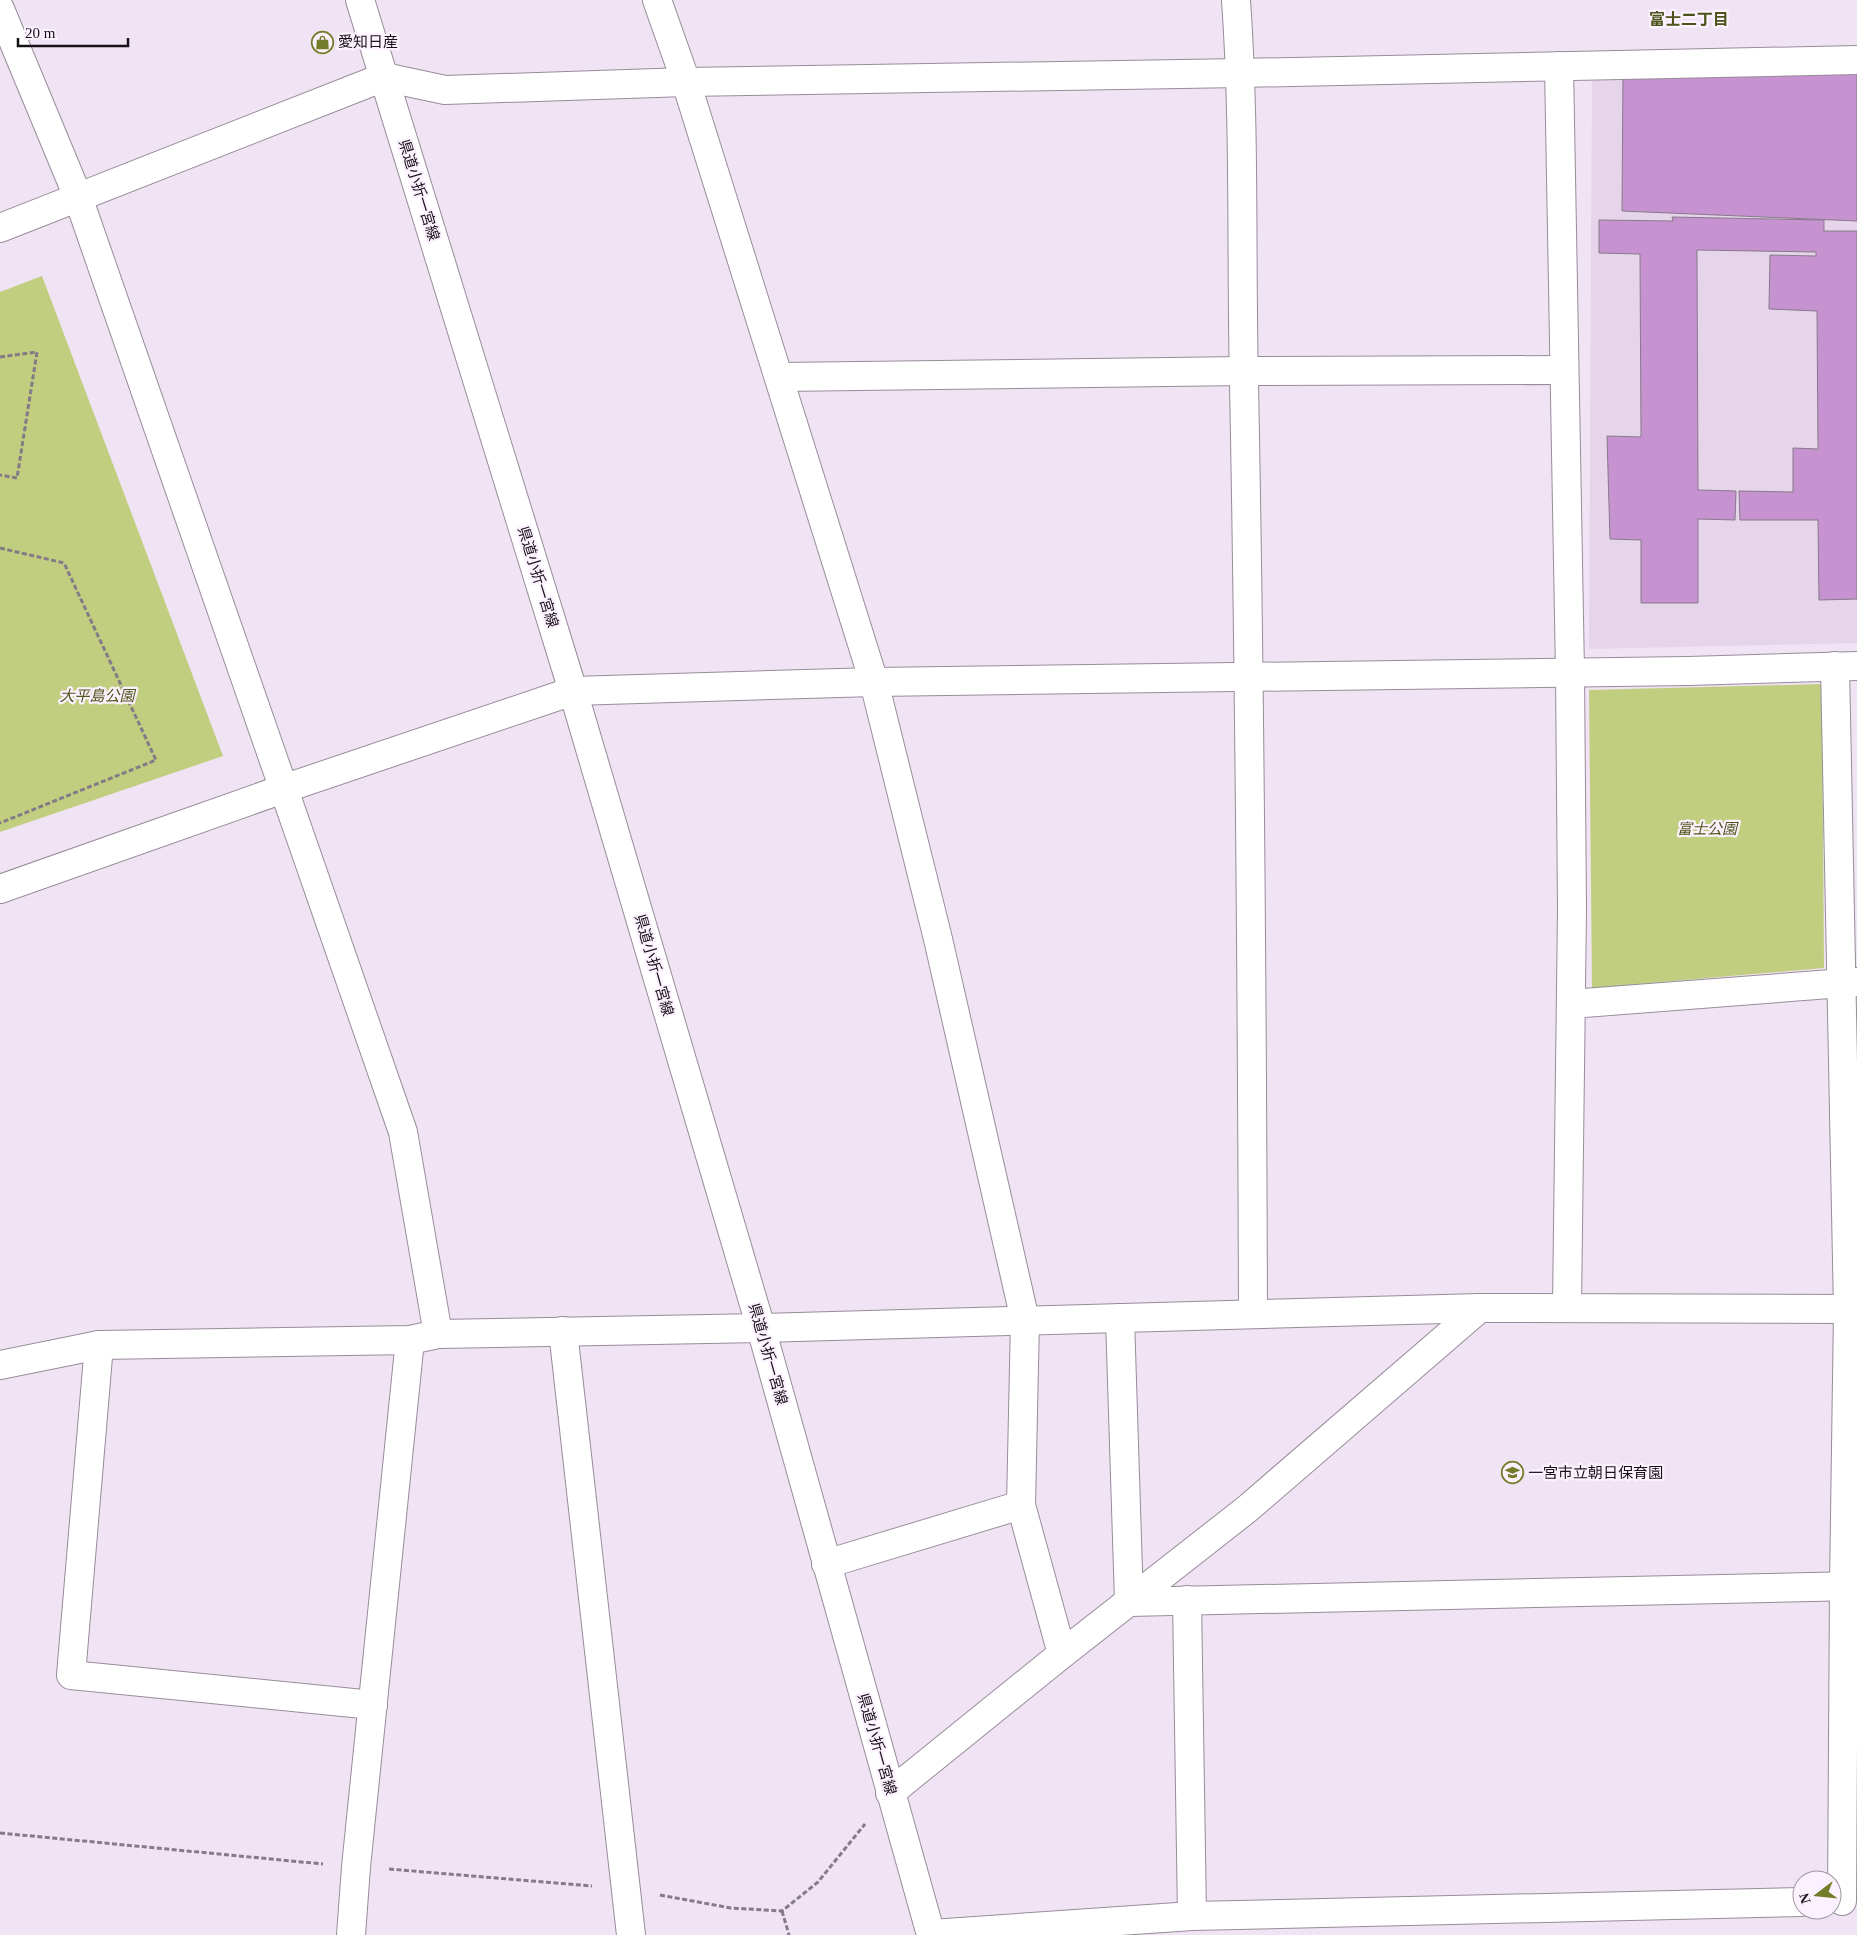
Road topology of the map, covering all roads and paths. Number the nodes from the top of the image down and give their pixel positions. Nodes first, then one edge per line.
1 (360, 0) edge
2 (658, 0) edge
3 (1236, 0) edge
4 (0, 9) edge
5 (1857, 60) edge
6 (1559, 66) junction
7 (1241, 73) junction
8 (384, 77) junction
9 (686, 82) junction
10 (78, 197) junction
11 (0, 228) edge
12 (0, 357) edge
13 (1564, 370) junction
14 (1244, 371) junction
15 (779, 377) junction
16 (0, 475) edge
17 (0, 548) edge
18 (1846, 666) edge
19 (1570, 672) junction
20 (1250, 677) junction
21 (874, 682) junction
22 (573, 691) junction
23 (283, 789) junction
24 (0, 823) edge
25 (0, 889) edge
26 (1850, 982) edge
27 (1571, 1004) junction
28 (1480, 1308) junction
29 (1568, 1308) junction
30 (1853, 1310) edge
31 (1253, 1314) junction
32 (1120, 1318) junction
33 (1024, 1320) junction
34 (761, 1328) junction
35 (563, 1331) junction
36 (438, 1334) junction
37 (410, 1340) junction
38 (99, 1345) junction
39 (0, 1365) edge
40 (1021, 1505) junction
41 (826, 1564) junction
42 (1851, 1586) edge
43 (1187, 1600) junction
44 (1129, 1602) junction
45 (1062, 1654) junction
46 (372, 1706) junction
47 (890, 1793) junction
48 (0, 1833) edge
49 (356, 1867) junction
50 (625, 1888) junction
51 (1844, 1901) edge
52 (1792, 1902) edge
53 (782, 1911) junction
54 (1192, 1916) junction
55 (351, 1935) edge
56 (631, 1935) edge
57 (789, 1935) edge
58 (931, 1935) edge

1 - 8 street, 県道小折一宮線
2 - 9 street
3 - 7 street
4 - 10 street
5 - 6 street
6 - 7 street
6 - 13 street
7 - 9 street
7 - 14 street
8 - 9 street
8 - 10 street
8 - 22 street, 県道小折一宮線
9 - 15 street
10 - 11 street
10 - 23 street
12 - 16 path
13 - 14 street
13 - 19 street
14 - 15 street
14 - 20 street
15 - 21 street
17 - 24 path
18 - 19 street
18 - 26 street
19 - 20 street
19 - 27 street
20 - 21 street
20 - 31 street
21 - 22 street
21 - 33 street
22 - 23 street
22 - 34 street, 県道小折一宮線
23 - 25 street
23 - 36 street
26 - 27 street
26 - 30 street
27 - 29 street
28 - 29 street
28 - 31 street
28 - 44 street
29 - 30 street
30 - 42 street
31 - 32 street
32 - 33 street
32 - 44 street
33 - 34 street
33 - 40 street
34 - 35 street
34 - 41 street, 県道小折一宮線
35 - 36 street
35 - 50 street
36 - 37 street
37 - 38 street
37 - 46 street
38 - 39 street
38 - 46 street
40 - 41 street
40 - 45 street
41 - 47 street, 県道小折一宮線
42 - 43 street
42 - 51 street
43 - 44 street
43 - 54 street
44 - 45 street
45 - 47 street
46 - 49 street
47 - 53 path
47 - 58 street, 県道小折一宮線
48 - 49 path
49 - 50 path
49 - 55 street
50 - 53 path
50 - 56 street
52 - 54 street
53 - 57 path
54 - 58 street

